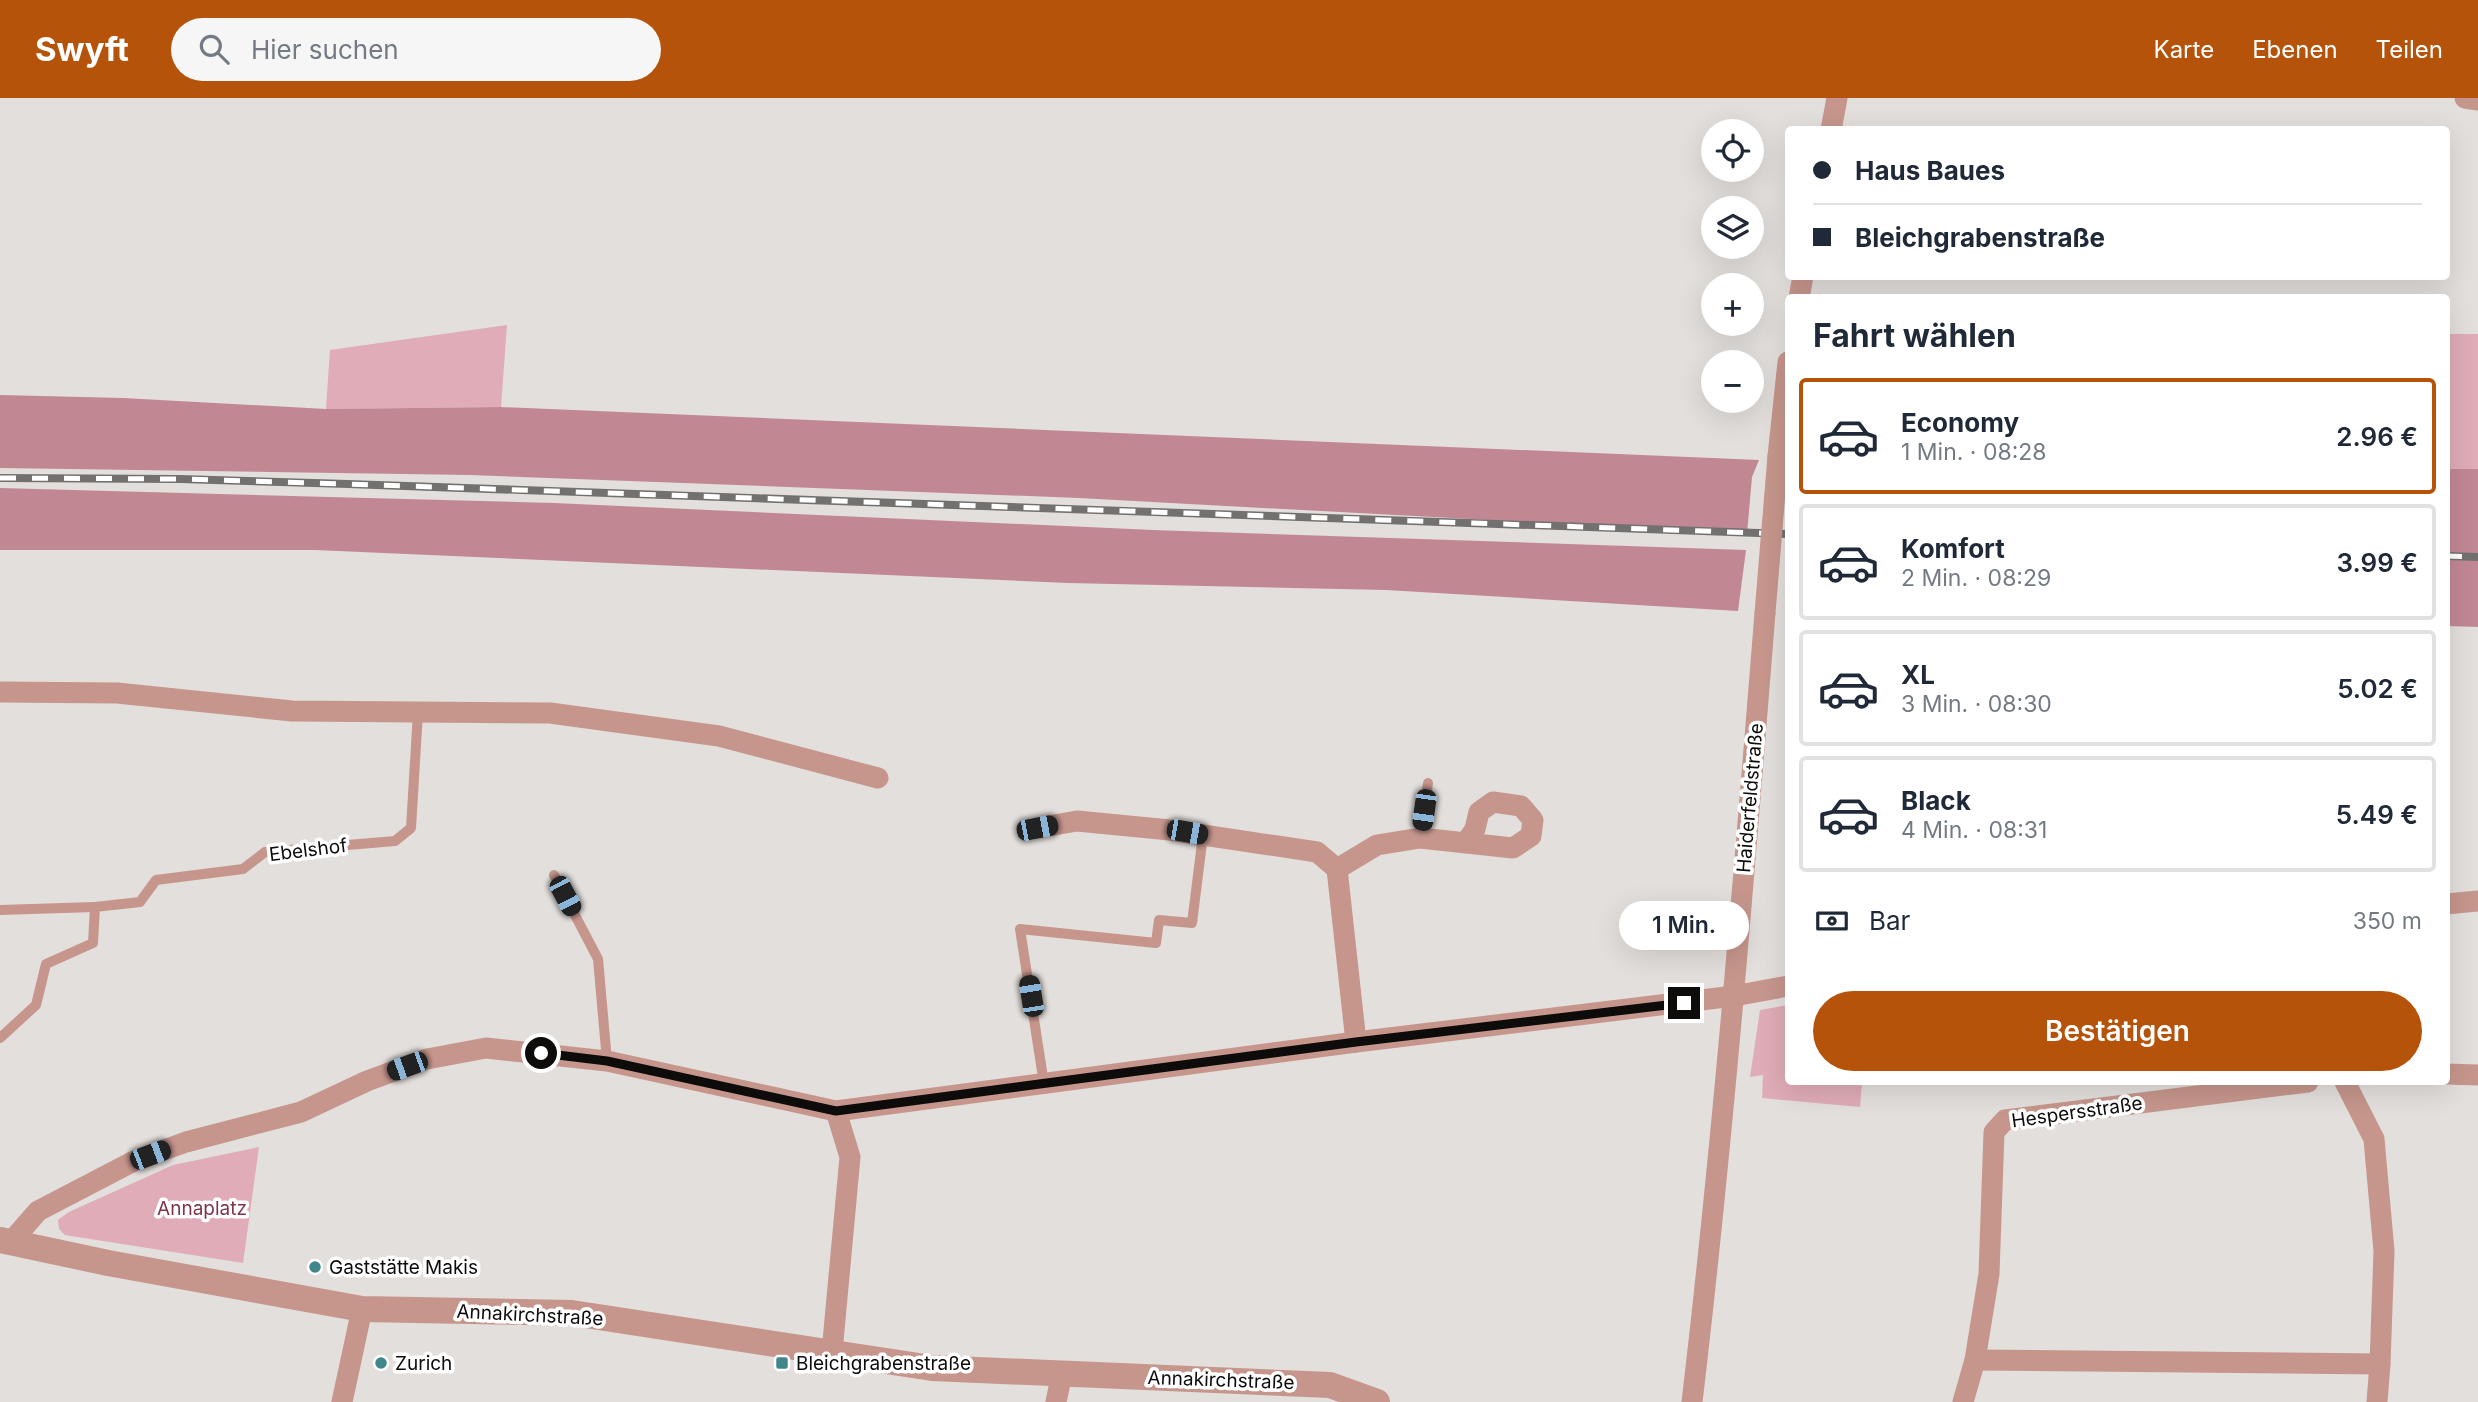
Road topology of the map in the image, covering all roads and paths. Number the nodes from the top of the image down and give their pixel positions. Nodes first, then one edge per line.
1 (1837, 98) edge
2 (2465, 98) edge
3 (2478, 100) edge
4 (1832, 126) edge
5 (1785, 393) edge
6 (0, 692) edge
7 (418, 712) junction
8 (878, 778) dead end
9 (1428, 783) dead end
10 (1037, 828) dead end
11 (1203, 835) junction
12 (1420, 838) junction
13 (1467, 841) dead end
14 (1337, 869) junction
15 (554, 875) dead end
16 (2478, 901) edge
17 (2450, 904) edge
18 (95, 907) junction
19 (0, 910) edge
20 (1785, 987) edge
21 (1734, 996) junction
22 (0, 1038) edge
23 (1356, 1042) junction
24 (607, 1061) junction
25 (2450, 1074) edge
26 (2478, 1074) edge
27 (1044, 1084) junction
28 (2284, 1085) edge
29 (2347, 1085) edge
30 (836, 1111) junction
31 (6, 1241) edge
32 (362, 1309) junction
33 (832, 1352) junction
34 (1975, 1360) junction
35 (2380, 1364) junction
36 (1062, 1373) junction
37 (342, 1402) edge
38 (1056, 1402) edge
39 (1377, 1402) edge
40 (1692, 1402) edge
41 (1962, 1402) edge
42 (2377, 1402) edge

1 - 4 street
2 - 3 street
5 - 21 street, Haiderfeldstraße, bridge
6 - 7 street
7 - 8 street
7 - 18 lane, Ebelshof
9 - 12 lane
10 - 11 street
11 - 14 street
11 - 27 lane
12 - 13 street
12 - 14 street
14 - 23 street
15 - 24 lane
16 - 17 street
18 - 19 lane, Ebelshof
18 - 22 lane
20 - 21 street
21 - 23 street
21 - 40 street, Haiderfeldstraße
23 - 27 street
24 - 30 street
24 - 31 street
25 - 26 street
27 - 30 street
28 - 34 street, Hespersstraße
29 - 35 street
30 - 33 street
31 - 32 street, Annakirchstraße
32 - 33 street, Annakirchstraße
32 - 37 street
33 - 36 street, Annakirchstraße
34 - 35 street
34 - 41 street, Hespersstraße
35 - 42 street
36 - 38 street
36 - 39 street, Annakirchstraße

